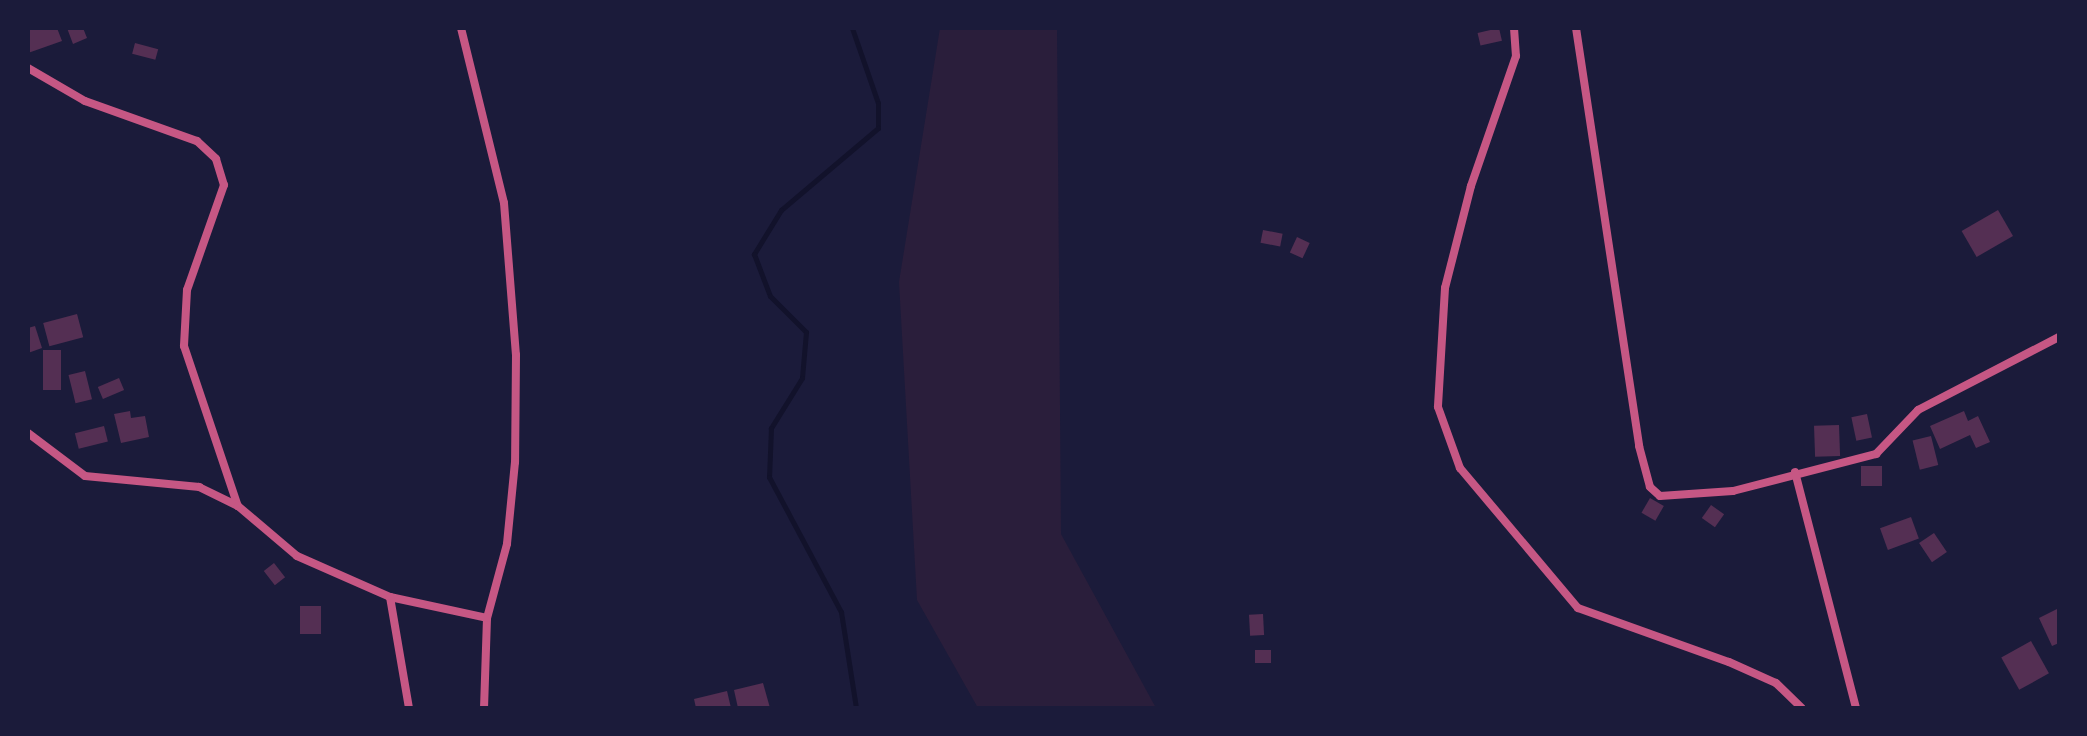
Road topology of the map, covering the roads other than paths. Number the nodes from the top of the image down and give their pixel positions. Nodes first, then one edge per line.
1 (461, 28) edge
2 (1514, 28) edge
3 (1576, 28) edge
4 (28, 68) edge
5 (2059, 337) edge
6 (28, 433) edge
7 (1795, 472) junction
8 (238, 506) junction
9 (390, 597) junction
10 (487, 618) junction
11 (409, 708) edge
12 (484, 708) edge
13 (1802, 708) edge
14 (1856, 708) edge

1 - 10 street
2 - 13 street
3 - 7 street
4 - 8 street
5 - 7 street
6 - 8 street
7 - 14 street
8 - 9 street
9 - 10 street
9 - 11 street
10 - 12 street

